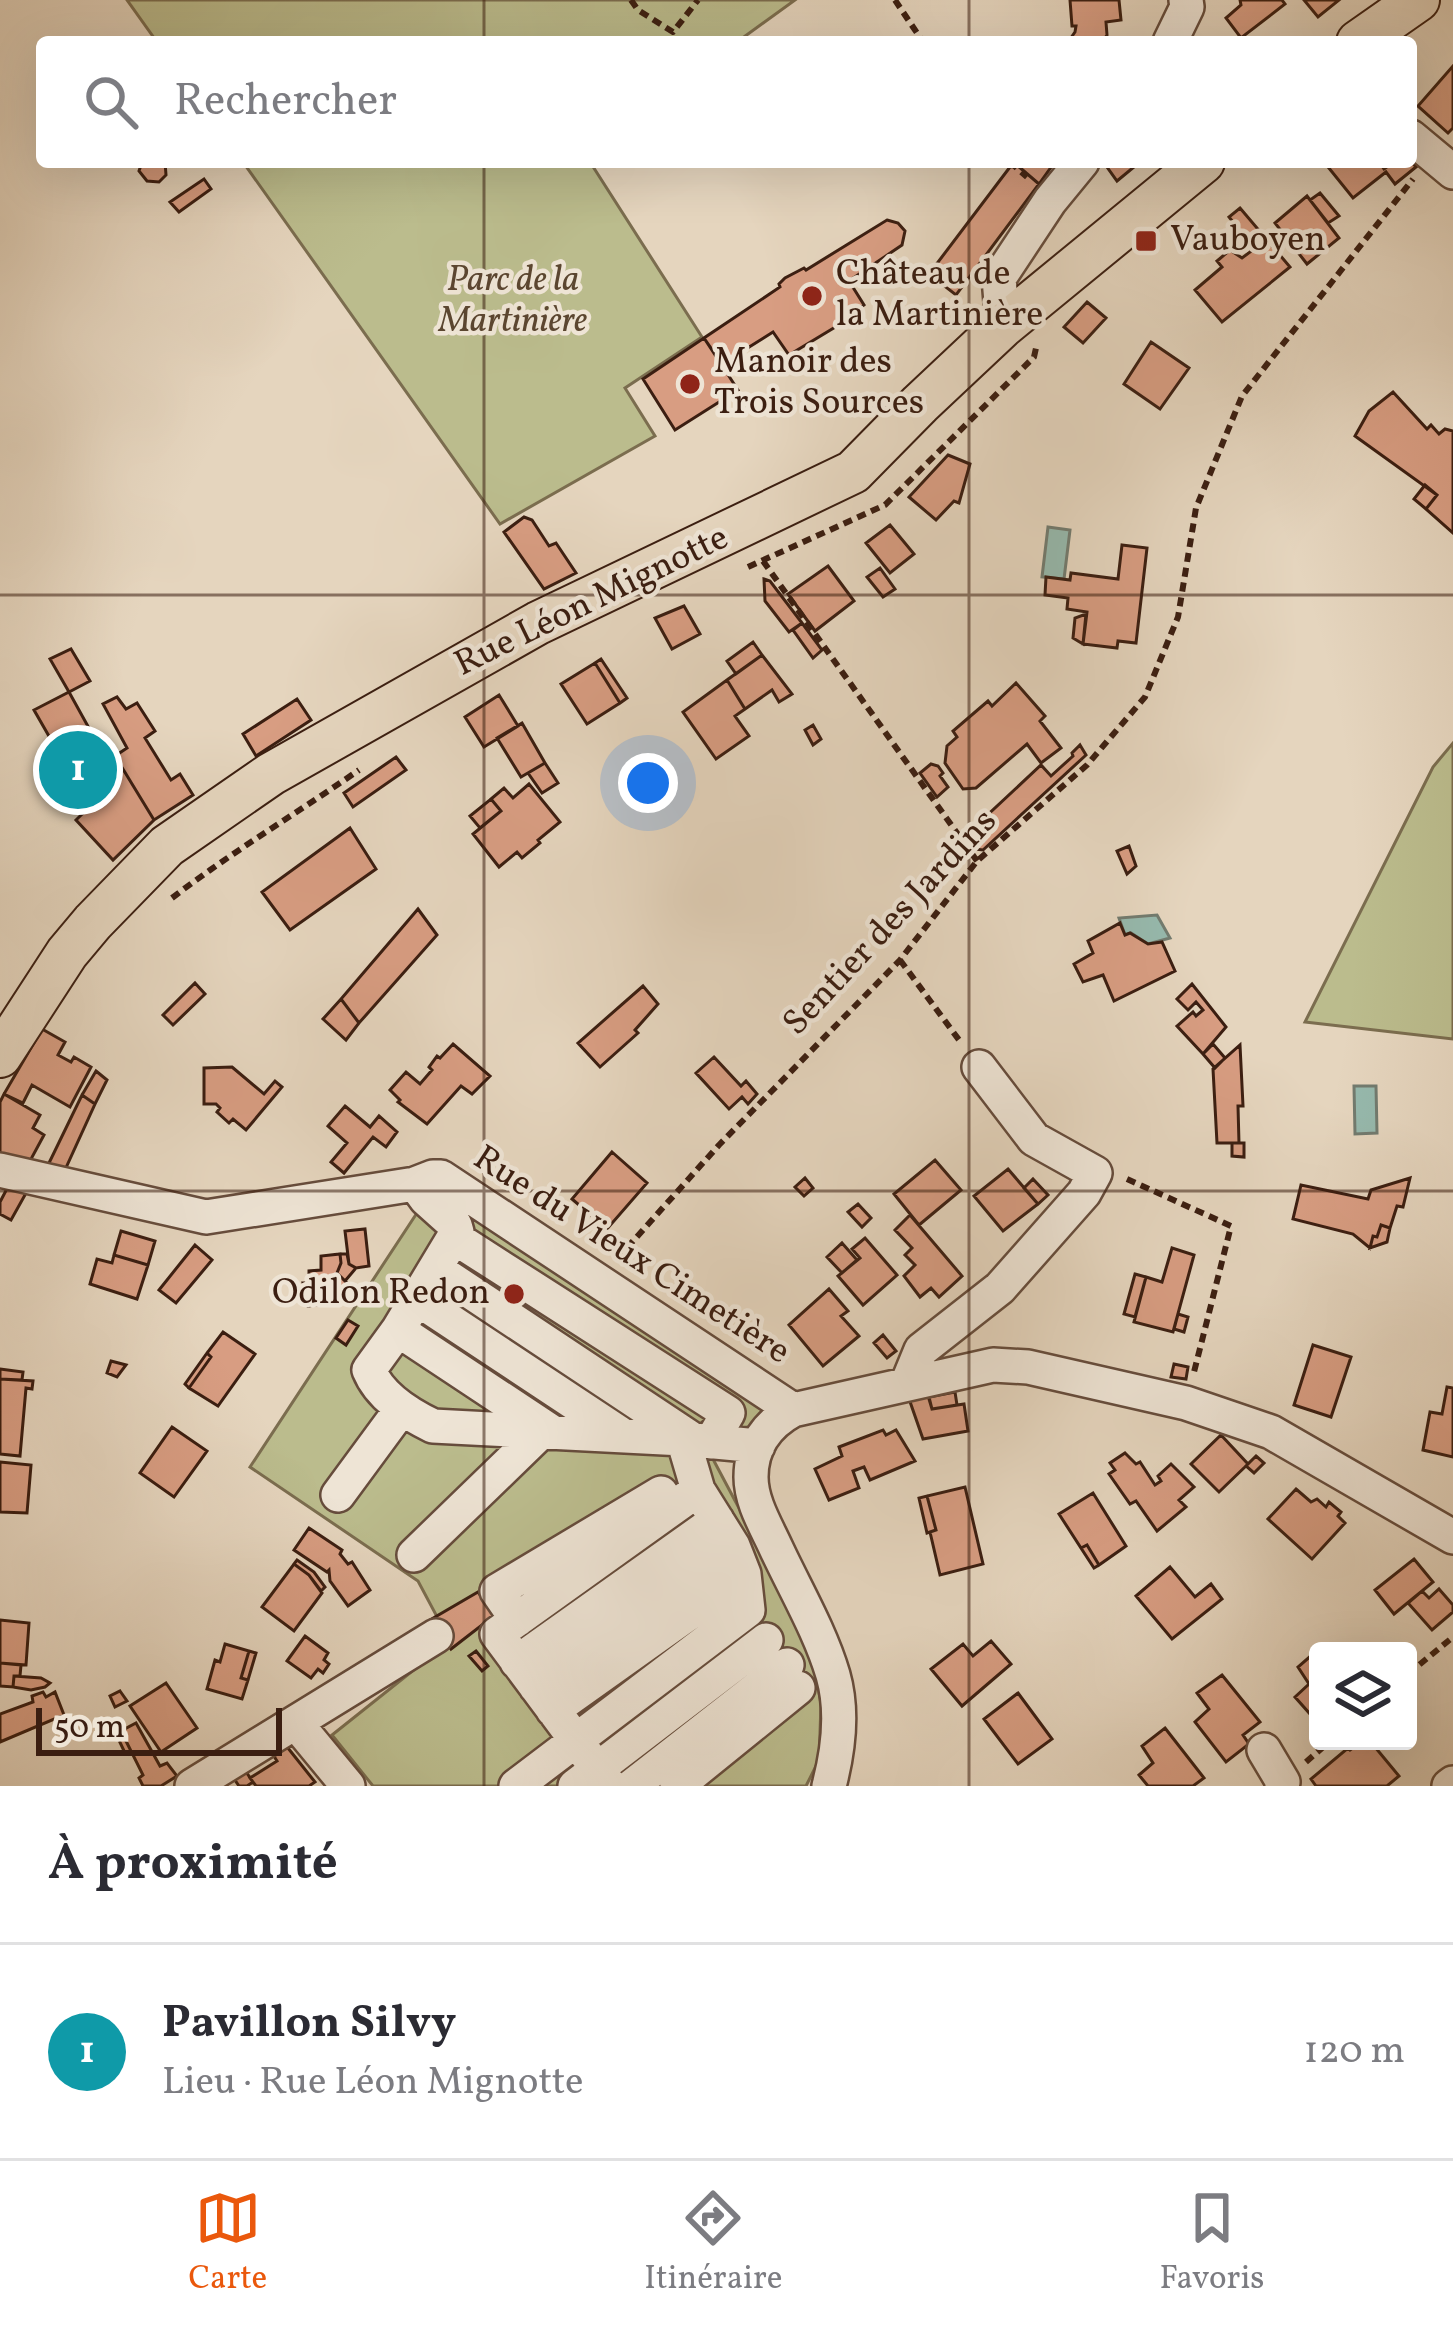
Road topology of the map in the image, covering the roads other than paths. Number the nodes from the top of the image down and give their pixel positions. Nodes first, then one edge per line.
1 (1186, 0) edge
2 (1418, 0) edge
3 (1173, 36) edge
4 (1367, 36) edge
5 (1077, 168) edge
6 (1195, 168) edge
7 (1003, 326) junction
8 (0, 1055) edge
9 (979, 1067) road end
10 (0, 1170) edge
11 (415, 1184) junction
12 (455, 1238) junction
13 (436, 1269) junction
14 (417, 1299) junction
15 (398, 1330) junction
16 (907, 1384) junction
17 (402, 1408) junction
18 (793, 1410) junction
19 (547, 1431) junction
20 (624, 1436) junction
21 (758, 1446) junction
22 (338, 1496) dead end
23 (622, 1524) junction
24 (1453, 1537) edge
25 (731, 1546) junction
26 (414, 1556) dead end
27 (436, 1636) dead end
28 (784, 1664) junction
29 (536, 1686) junction
30 (296, 1723) junction
31 (575, 1739) junction
32 (1264, 1750) dead end
33 (594, 1780) edge
34 (192, 1786) edge
35 (348, 1786) edge
36 (516, 1786) edge
37 (632, 1786) edge
38 (676, 1786) edge
39 (829, 1786) edge
40 (1282, 1786) edge

1 - 3 street
2 - 4 main road
5 - 7 street
6 - 7 main road, Rue Léon Mignotte
7 - 8 main road, Rue Léon Mignotte
9 - 16 street
10 - 11 street, Rue du Vieux Cimetière
11 - 12 street
11 - 18 street, Rue du Vieux Cimetière
12 - 13 street
12 - 23 street
13 - 14 street
13 - 23 street
14 - 15 street
14 - 20 street
15 - 17 street
15 - 19 street
16 - 18 street
16 - 24 street
17 - 19 street
17 - 22 street
18 - 21 street
19 - 20 street
19 - 26 street
20 - 23 street
21 - 23 street
21 - 39 street
23 - 25 street
23 - 29 street
25 - 29 street
25 - 29 street
25 - 31 street
27 - 30 street
28 - 33 street
28 - 37 street
28 - 38 street
29 - 31 street
30 - 34 street
30 - 35 street
31 - 33 street
31 - 36 street
32 - 40 street

